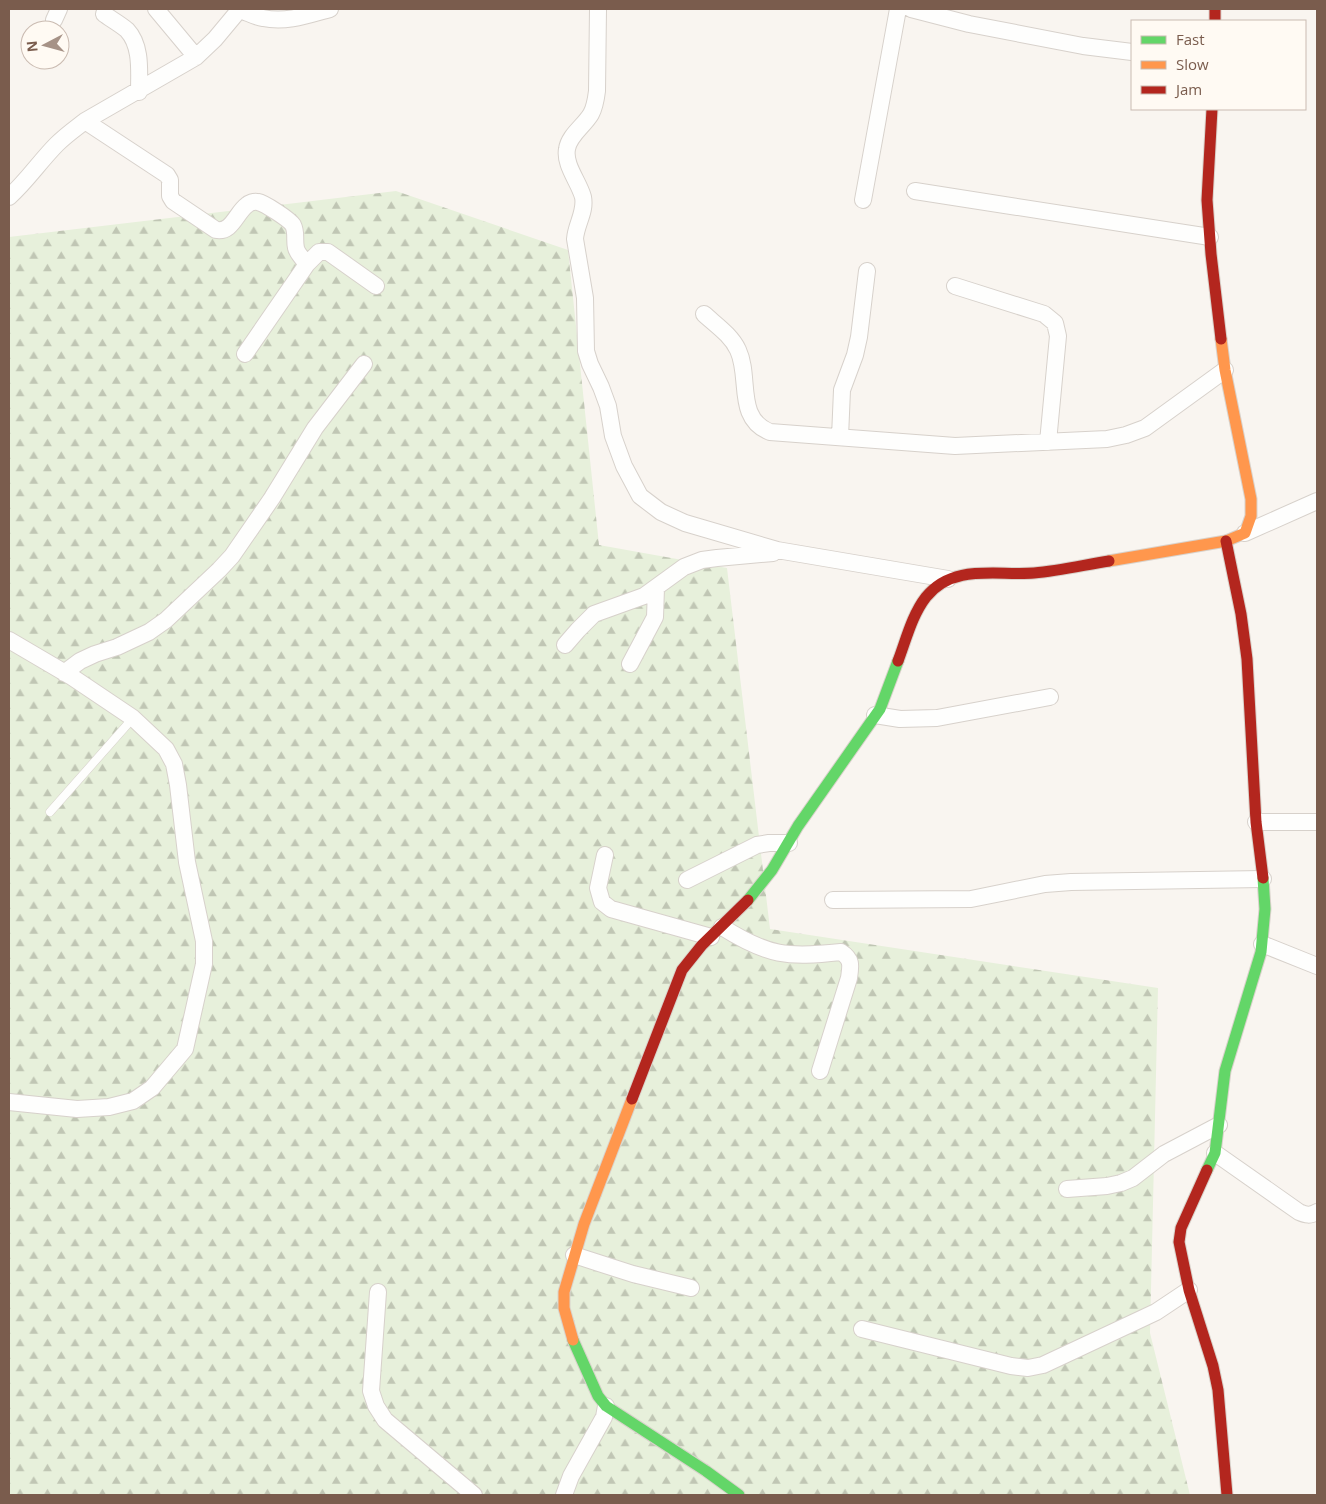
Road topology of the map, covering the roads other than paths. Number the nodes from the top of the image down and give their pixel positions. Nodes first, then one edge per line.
1 (156, 9) edge
2 (240, 9) edge
3 (330, 9) edge
4 (598, 9) edge
5 (898, 9) edge
6 (911, 9) edge
7 (104, 14) dead end
8 (1131, 52) edge
9 (196, 57) junction
10 (139, 92) junction
11 (1212, 110) edge
12 (85, 122) junction
13 (916, 191) dead end
14 (9, 197) edge
15 (863, 200) dead end
16 (1210, 237) junction
17 (306, 264) junction
18 (867, 271) dead end
19 (376, 286) dead end
20 (955, 286) dead end
21 (704, 314) dead end
22 (244, 354) dead end
23 (364, 364) dead end
24 (1225, 370) junction
25 (840, 438) junction
26 (1048, 442) junction
27 (1317, 501) edge
28 (1245, 533) junction
29 (1226, 541) junction
30 (785, 551) junction
31 (948, 579) junction
32 (656, 588) junction
33 (9, 640) edge
34 (566, 646) dead end
35 (630, 664) dead end
36 (64, 672) junction
37 (1050, 697) dead end
38 (875, 715) junction
39 (133, 718) junction
40 (50, 812) dead end
41 (1256, 822) junction
42 (1317, 822) edge
43 (788, 843) junction
44 (605, 855) dead end
45 (1262, 879) junction
46 (687, 880) dead end
47 (833, 900) dead end
48 (716, 932) junction
49 (1262, 944) junction
50 (1317, 966) edge
51 (820, 1071) dead end
52 (9, 1102) edge
53 (1219, 1125) junction
54 (1215, 1153) junction
55 (1067, 1188) dead end
56 (1317, 1212) edge
57 (574, 1255) junction
58 (691, 1288) dead end
59 (1189, 1290) junction
60 (378, 1292) dead end
61 (862, 1329) dead end
62 (606, 1406) junction
63 (474, 1495) edge
64 (564, 1495) edge
65 (739, 1495) edge
66 (1227, 1495) edge

1 - 9 street
2 - 3 street
2 - 9 street
4 - 30 street
5 - 15 street
6 - 8 street
7 - 10 street
9 - 10 street
10 - 12 street
11 - 16 street
12 - 14 street
12 - 17 street
13 - 16 street
16 - 24 street
17 - 19 street
17 - 22 street
18 - 25 street
20 - 26 street
21 - 25 street
23 - 36 street
24 - 26 street
24 - 28 street
25 - 26 street
27 - 28 street
28 - 29 street
29 - 31 street
29 - 41 street
30 - 31 street
30 - 32 street
31 - 38 street
32 - 34 street
32 - 35 street
33 - 36 street
36 - 39 street
37 - 38 street
38 - 43 street
39 - 40 lane
39 - 52 street
41 - 42 street
41 - 45 street
43 - 46 street
43 - 48 street
44 - 48 street
45 - 47 street
45 - 49 street
48 - 51 street
48 - 57 street
49 - 50 street
49 - 53 street
53 - 54 street
53 - 55 street
54 - 56 street
54 - 59 street
57 - 58 street
57 - 62 street
59 - 61 street
59 - 66 street
60 - 63 street
62 - 64 street
62 - 65 street

